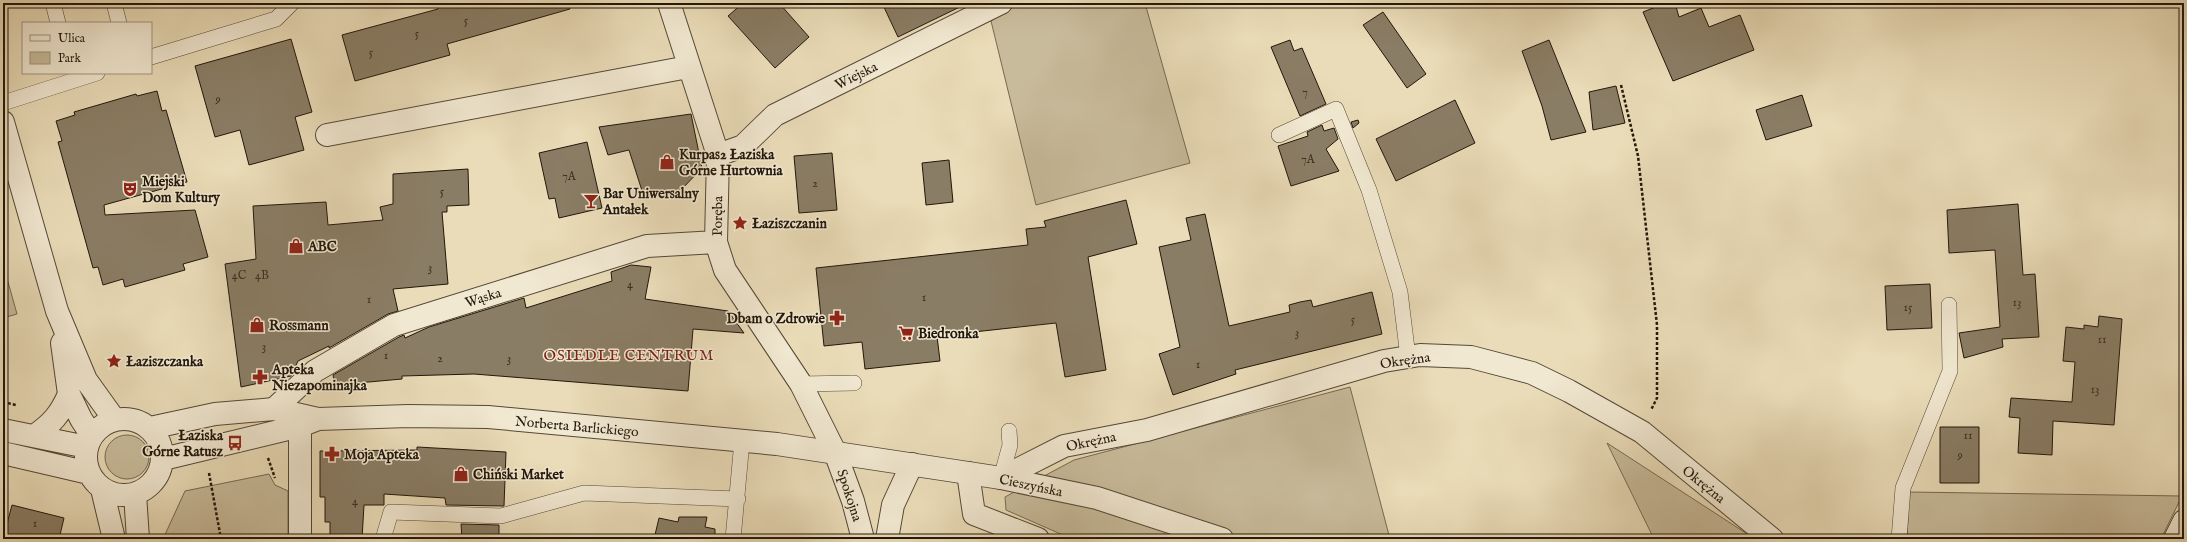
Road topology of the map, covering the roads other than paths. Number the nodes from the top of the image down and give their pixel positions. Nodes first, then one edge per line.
1 (53, 3) edge
2 (114, 3) edge
3 (292, 3) edge
4 (669, 3) edge
5 (1001, 3) edge
6 (58, 22) edge
7 (119, 22) edge
8 (152, 57) edge
9 (688, 67) junction
10 (89, 74) edge
11 (73, 76) edge
12 (3, 103) edge
13 (3, 122) edge
14 (327, 135) dead end
15 (1279, 135) dead end
16 (718, 155) junction
17 (716, 242) junction
18 (1949, 305) dead end
19 (57, 311) junction
20 (1408, 357) junction
21 (854, 383) dead end
22 (801, 384) junction
23 (70, 394) junction
24 (274, 409) junction
25 (114, 419) junction
26 (309, 423) junction
27 (150, 428) junction
28 (3, 430) edge
29 (1009, 431) dead end
30 (34, 436) junction
31 (89, 441) junction
32 (742, 441) junction
33 (835, 452) junction
34 (3, 453) edge
35 (163, 459) junction
36 (912, 464) junction
37 (968, 473) junction
38 (1001, 478) junction
39 (96, 480) junction
40 (135, 494) junction
41 (738, 500) junction
42 (2184, 521) edge
43 (114, 539) edge
44 (138, 539) edge
45 (300, 539) edge
46 (383, 539) edge
47 (733, 539) edge
48 (863, 539) edge
49 (887, 539) edge
50 (1038, 539) edge
51 (1222, 539) edge
52 (1772, 539) edge
53 (1899, 539) edge
54 (2175, 539) edge

1 - 6 lane
2 - 7 lane
3 - 8 lane
4 - 9 street, Poręba
5 - 16 street, Wiejska
9 - 14 street
9 - 16 street, Poręba
10 - 11 lane
11 - 12 lane
13 - 19 street
15 - 20 lane
16 - 17 street, Poręba
17 - 22 street, Poręba
17 - 24 street, Wąska
18 - 53 lane
19 - 23 street
19 - 25 street
20 - 38 street, Okrężna
20 - 52 street, Okrężna
21 - 22 lane
22 - 33 street, Poręba
23 - 30 street
23 - 31 street
24 - 26 street, Norberta Barlickiego
24 - 27 street, Norberta Barlickiego
25 - 27 street
25 - 31 street
26 - 32 street, Norberta Barlickiego
26 - 35 street, Norberta Barlickiego
26 - 45 street
27 - 35 street
28 - 30 street
29 - 38 lane
30 - 31 street
31 - 39 street
32 - 33 street, Norberta Barlickiego
32 - 41 lane
33 - 36 street, Cieszyńska
33 - 48 street, Spokojna
34 - 39 street
35 - 40 street
36 - 37 street, Cieszyńska
36 - 49 street
37 - 38 street, Cieszyńska
37 - 50 street
38 - 51 street, Cieszyńska
39 - 40 street
39 - 43 street
40 - 44 street
41 - 46 lane
41 - 47 lane
42 - 54 street

